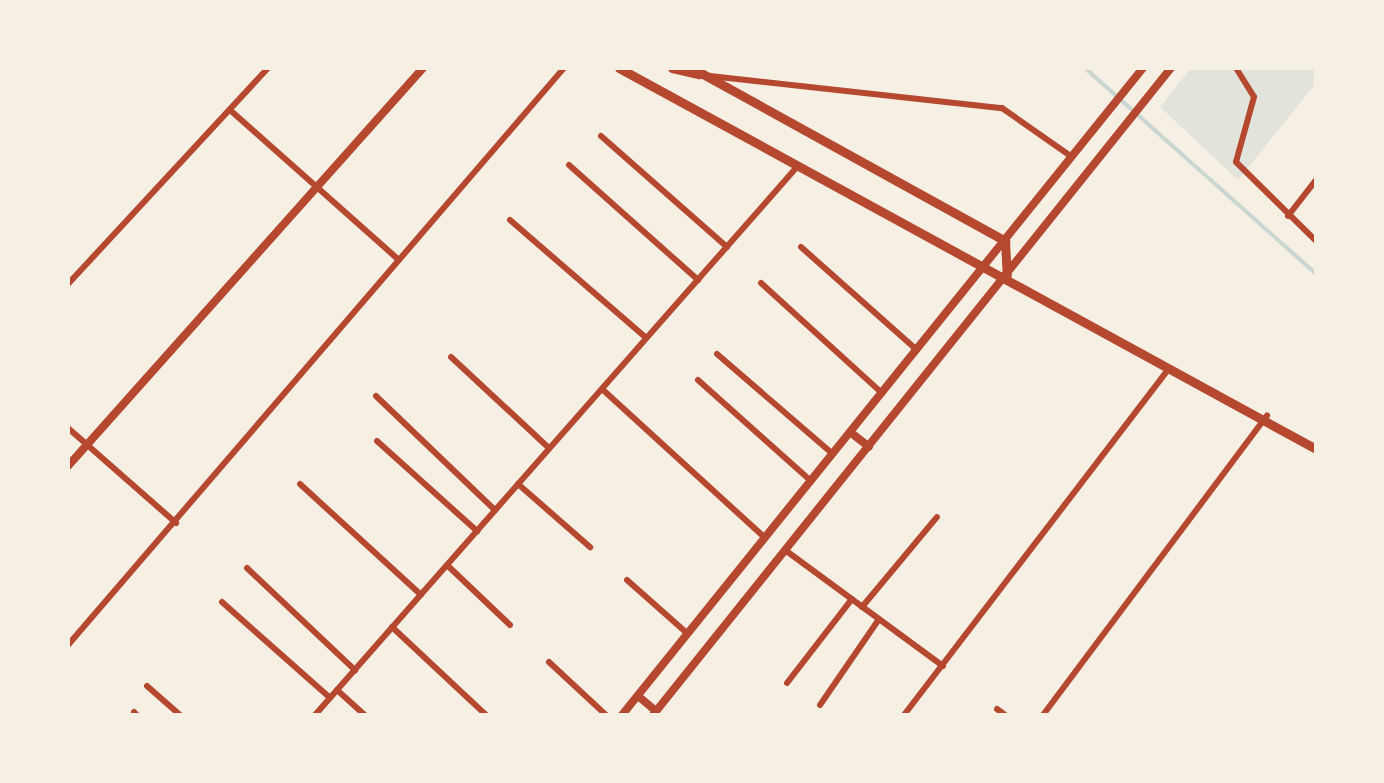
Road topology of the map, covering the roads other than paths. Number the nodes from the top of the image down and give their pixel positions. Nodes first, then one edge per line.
1 (268, 68) edge
2 (423, 68) edge
3 (564, 68) edge
4 (619, 68) edge
5 (672, 68) edge
6 (692, 68) edge
7 (1143, 68) edge
8 (1171, 68) edge
9 (1236, 68) edge
10 (702, 75) junction
11 (230, 110) junction
12 (601, 136) dead end
13 (1072, 157) junction
14 (569, 165) dead end
15 (797, 167) junction
16 (1316, 180) edge
17 (317, 187) junction
18 (1288, 216) junction
19 (510, 220) dead end
20 (1005, 241) junction
21 (1316, 241) edge
22 (727, 247) junction
23 (801, 247) dead end
24 (398, 259) junction
25 (985, 266) junction
26 (1007, 275) junction
27 (698, 280) junction
28 (761, 283) dead end
29 (68, 284) edge
30 (646, 338) junction
31 (917, 350) junction
32 (717, 354) dead end
33 (451, 357) dead end
34 (1171, 366) junction
35 (698, 380) dead end
36 (602, 389) junction
37 (882, 393) junction
38 (376, 396) dead end
39 (1267, 416) junction
40 (68, 428) edge
41 (850, 432) junction
42 (377, 441) dead end
43 (87, 445) junction
44 (869, 447) junction
45 (549, 448) junction
46 (1316, 449) edge
47 (833, 454) junction
48 (68, 466) edge
49 (811, 481) junction
50 (300, 484) dead end
51 (518, 484) junction
52 (495, 510) junction
53 (937, 517) dead end
54 (176, 523) junction
55 (477, 531) junction
56 (765, 538) junction
57 (590, 547) dead end
58 (785, 550) junction
59 (447, 565) junction
60 (247, 568) dead end
61 (627, 580) dead end
62 (421, 595) junction
63 (852, 599) junction
64 (222, 602) dead end
65 (862, 607) junction
66 (879, 619) junction
67 (510, 625) dead end
68 (392, 627) junction
69 (688, 634) junction
70 (68, 645) edge
71 (549, 662) dead end
72 (943, 666) junction
73 (355, 670) junction
74 (787, 683) dead end
75 (147, 686) dead end
76 (337, 690) junction
77 (638, 696) junction
78 (330, 698) junction
79 (820, 705) dead end
80 (997, 709) dead end
81 (320, 713) edge
82 (654, 713) edge
83 (180, 715) edge
84 (365, 715) edge
85 (486, 715) edge
86 (606, 715) edge
87 (622, 715) edge
88 (904, 715) edge
89 (1005, 715) edge
90 (1043, 715) edge

1 - 11 street
2 - 17 street
3 - 24 street
4 - 15 main road
5 - 10 main road
6 - 10 main road
7 - 13 street
8 - 26 street
9 - 18 street
10 - 13 street
10 - 20 main road
11 - 17 street
11 - 29 street
12 - 22 street
13 - 20 street
14 - 27 street
15 - 22 street
15 - 25 main road
16 - 18 street
17 - 24 street
17 - 43 street
18 - 21 street
19 - 30 street
20 - 25 street
20 - 26 main road
22 - 27 street
23 - 31 street
24 - 54 street
25 - 26 main road
25 - 31 street
26 - 34 main road
26 - 44 street
27 - 30 street
28 - 37 street
30 - 36 street
31 - 37 street
32 - 47 street
33 - 45 street
34 - 39 main road
34 - 72 street
35 - 49 street
36 - 45 street
36 - 56 street
37 - 41 street
38 - 52 street
39 - 46 main road
39 - 90 street
40 - 43 street
41 - 44 street
41 - 47 street
42 - 55 street
43 - 48 street
43 - 54 street
44 - 58 street
45 - 51 street
47 - 49 street
49 - 56 street
50 - 62 street
51 - 52 street
51 - 57 street
52 - 55 street
53 - 65 street
54 - 70 street
55 - 59 street
56 - 69 street
58 - 63 street
58 - 82 street
59 - 62 street
59 - 67 street
60 - 73 street
61 - 69 street
62 - 68 street
63 - 65 street
63 - 74 street
64 - 78 street
65 - 66 street
66 - 72 street
66 - 79 street
68 - 73 street
68 - 85 street
69 - 77 street
71 - 86 street
72 - 88 street
73 - 76 street
75 - 83 street
76 - 78 street
76 - 84 street
77 - 82 street
77 - 87 street
78 - 81 street
80 - 89 street

